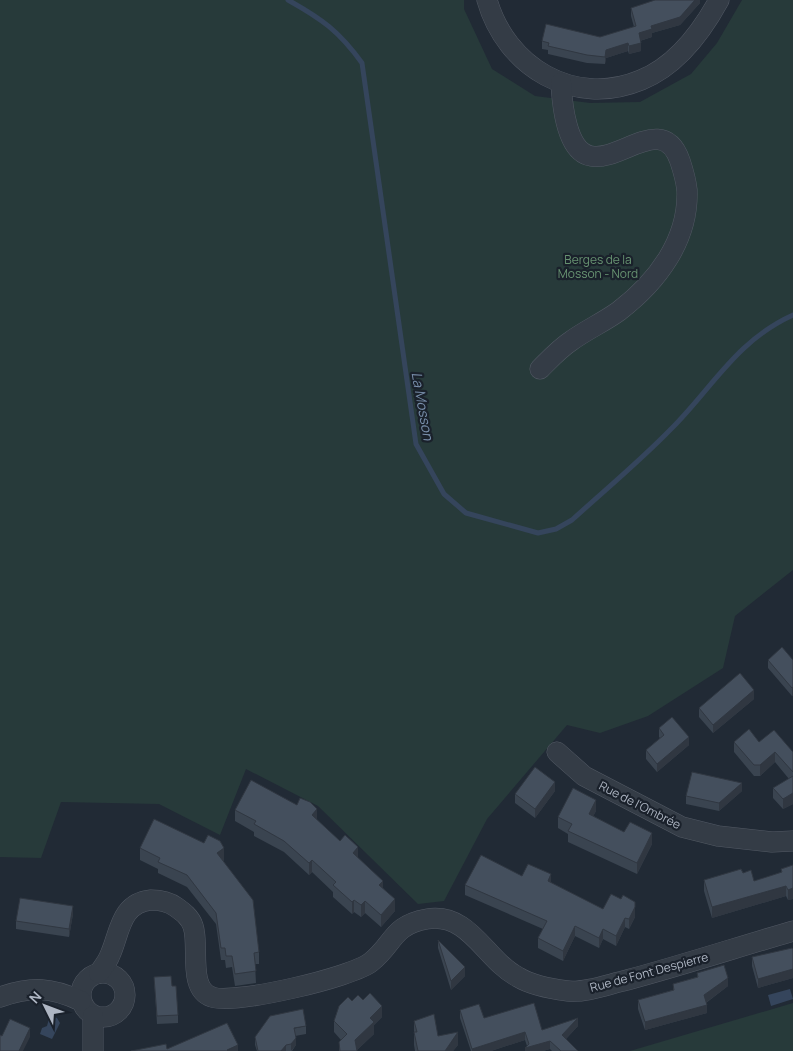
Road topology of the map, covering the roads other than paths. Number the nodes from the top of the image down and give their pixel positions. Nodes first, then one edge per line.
1 (488, 0) edge
2 (719, 0) edge
3 (561, 83) junction
4 (540, 369) dead end
5 (556, 752) dead end
6 (793, 841) edge
7 (793, 930) edge
8 (106, 974) junction
9 (0, 998) edge
10 (91, 1005) junction
11 (94, 1046) edge

1 - 3 street
2 - 3 street
3 - 4 street
5 - 6 street, Rue de l'Ombrée
7 - 8 street, Rue de Font Despierre
8 - 10 street, Rue de Font Despierre
8 - 10 street
9 - 10 street
10 - 11 street

